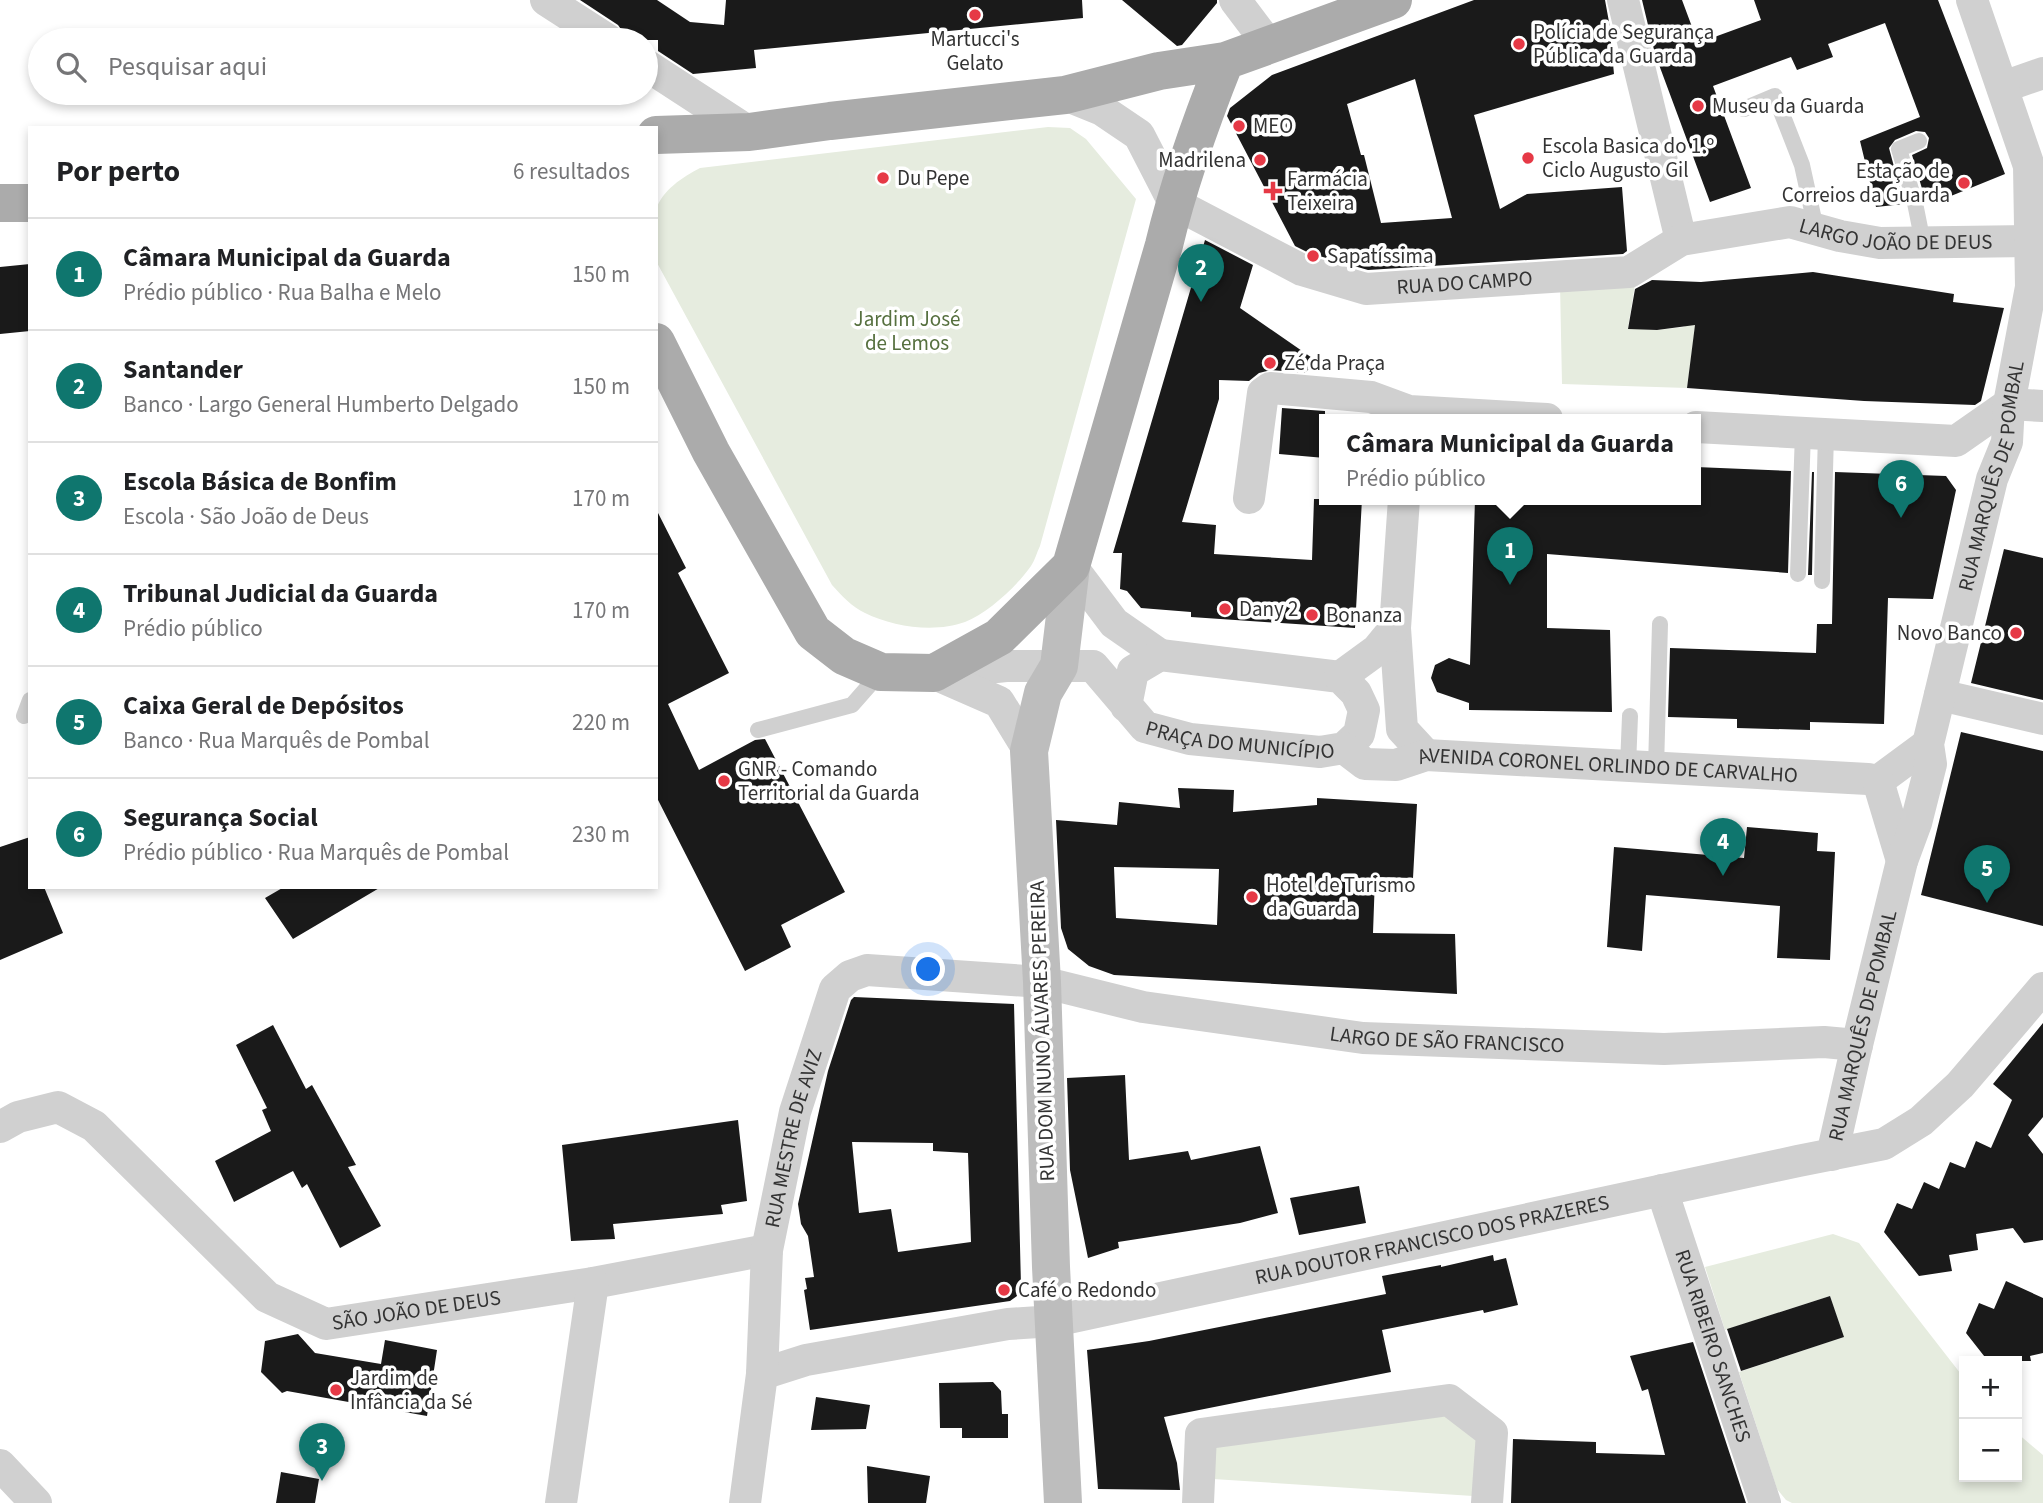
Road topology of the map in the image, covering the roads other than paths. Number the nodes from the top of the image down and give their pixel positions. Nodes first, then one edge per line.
1 (546, 0) edge
2 (1235, 0) edge
3 (1393, 0) edge
4 (1972, 0) edge
5 (1624, 4) edge
6 (589, 28) edge
7 (1269, 45) junction
8 (1225, 61) junction
9 (658, 73) edge
10 (2043, 73) edge
11 (2003, 87) junction
12 (1065, 95) junction
13 (1744, 109) dead end
14 (749, 132) junction
15 (658, 135) edge
16 (1919, 141) dead end
17 (0, 202) edge
18 (28, 203) edge
19 (1174, 203) junction
20 (1816, 229) junction
21 (1681, 240) junction
22 (2030, 241) junction
23 (1923, 243) junction
24 (1629, 272) joint
25 (2037, 292) edge
26 (658, 346) edge
27 (2009, 404) junction
28 (2043, 406) edge
29 (1407, 414) edge
30 (1701, 427) edge
31 (1815, 433) junction
32 (1956, 441) junction
33 (1992, 479) junction
34 (1249, 498) dead end
35 (1404, 505) edge
36 (1071, 566) junction
37 (1798, 574) dead end
38 (1822, 581) dead end
39 (1660, 624) dead end
40 (1395, 628) junction
41 (1160, 655) junction
42 (1059, 666) junction
43 (881, 672) junction
44 (934, 674) junction
45 (1340, 677) junction
46 (1940, 695) junction
47 (28, 705) edge
48 (1126, 706) junction
49 (24, 716) dead end
50 (1630, 716) dead end
51 (2043, 719) edge
52 (758, 730) dead end
53 (1928, 744) junction
54 (1343, 748) junction
55 (1028, 751) junction
56 (1426, 755) junction
57 (1642, 767) junction
58 (1878, 781) junction
59 (1902, 861) junction
60 (1042, 982) junction
61 (2043, 988) edge
62 (1857, 1045) junction
63 (0, 1127) edge
64 (1832, 1155) junction
65 (1662, 1190) junction
66 (767, 1250) junction
67 (593, 1283) junction
68 (1054, 1321) junction
69 (762, 1374) junction
70 (0, 1465) edge
71 (36, 1503) edge
72 (561, 1503) edge
73 (745, 1503) edge
74 (1063, 1503) edge
75 (1198, 1503) edge
76 (1487, 1503) edge
77 (1765, 1503) edge

1 - 6 street
2 - 7 street
3 - 7 main road
4 - 11 street, RUA MARQUÊS DE POMBAL
5 - 21 street
7 - 8 main road
8 - 12 main road
8 - 19 main road
9 - 14 street
10 - 11 street
11 - 22 street, RUA MARQUÊS DE POMBAL
12 - 14 main road
12 - 19 street
13 - 20 lane
14 - 15 main road
16 - 23 lane
17 - 18 main road
19 - 24 street, RUA DO CAMPO
19 - 36 main road
20 - 21 street, LARGO JOÃO DE DEUS
20 - 23 street, LARGO JOÃO DE DEUS
21 - 24 street, LARGO JOÃO DE DEUS
22 - 23 street, LARGO JOÃO DE DEUS
22 - 25 street, RUA MARQUÊS DE POMBAL
25 - 27 street, RUA MARQUÊS DE POMBAL
26 - 43 main road
27 - 28 street
27 - 32 street
27 - 33 street, RUA MARQUÊS DE POMBAL
29 - 34 street
30 - 31 street
31 - 32 street
31 - 37 lane
31 - 38 lane
32 - 33 street
33 - 46 street, RUA MARQUÊS DE POMBAL
35 - 40 street
36 - 41 street
36 - 42 street, RUA DOM NUNO ÁLVARES PEREIRA
36 - 44 main road
39 - 57 lane
40 - 45 street
40 - 56 street
41 - 45 street
41 - 48 street, PRAÇA DO MUNICÍPIO
42 - 44 street
42 - 48 street
42 - 55 street, RUA DOM NUNO ÁLVARES PEREIRA
43 - 44 main road
43 - 52 lane
44 - 55 street
45 - 54 street, PRAÇA DO MUNICÍPIO
46 - 51 street
46 - 53 street, RUA MARQUÊS DE POMBAL
47 - 49 lane
48 - 54 street, PRAÇA DO MUNICÍPIO
50 - 57 lane
53 - 58 street
53 - 59 street, RUA MARQUÊS DE POMBAL
54 - 56 street, AVENIDA CORONEL ORLINDO DE CARVALHO
55 - 60 street, RUA DOM NUNO ÁLVARES PEREIRA
56 - 57 street, AVENIDA CORONEL ORLINDO DE CARVALHO
57 - 58 street, AVENIDA CORONEL ORLINDO DE CARVALHO
58 - 59 street
59 - 62 street, RUA MARQUÊS DE POMBAL
60 - 62 street, LARGO DE SÃO FRANCISCO
60 - 66 street, RUA MESTRE DE AVIZ
60 - 68 street, RUA DOM NUNO ÁLVARES PEREIRA
61 - 64 street, RUA DOUTOR FRANCISCO DOS PRAZERES
62 - 64 street, RUA MARQUÊS DE POMBAL
63 - 67 street, SÃO JOÃO DE DEUS
64 - 65 street, RUA DOUTOR FRANCISCO DOS PRAZERES
65 - 68 street, RUA DOUTOR FRANCISCO DOS PRAZERES
65 - 77 street, RUA RIBEIRO SANCHES
66 - 67 street, SÃO JOÃO DE DEUS
66 - 69 street, RUA MESTRE DE AVIZ
67 - 72 street
68 - 69 street, RUA DOUTOR FRANCISCO DOS PRAZERES
68 - 74 street, RUA DOM NUNO ÁLVARES PEREIRA
69 - 73 street, RUA MESTRE DE AVIZ
70 - 71 street
75 - 76 street

